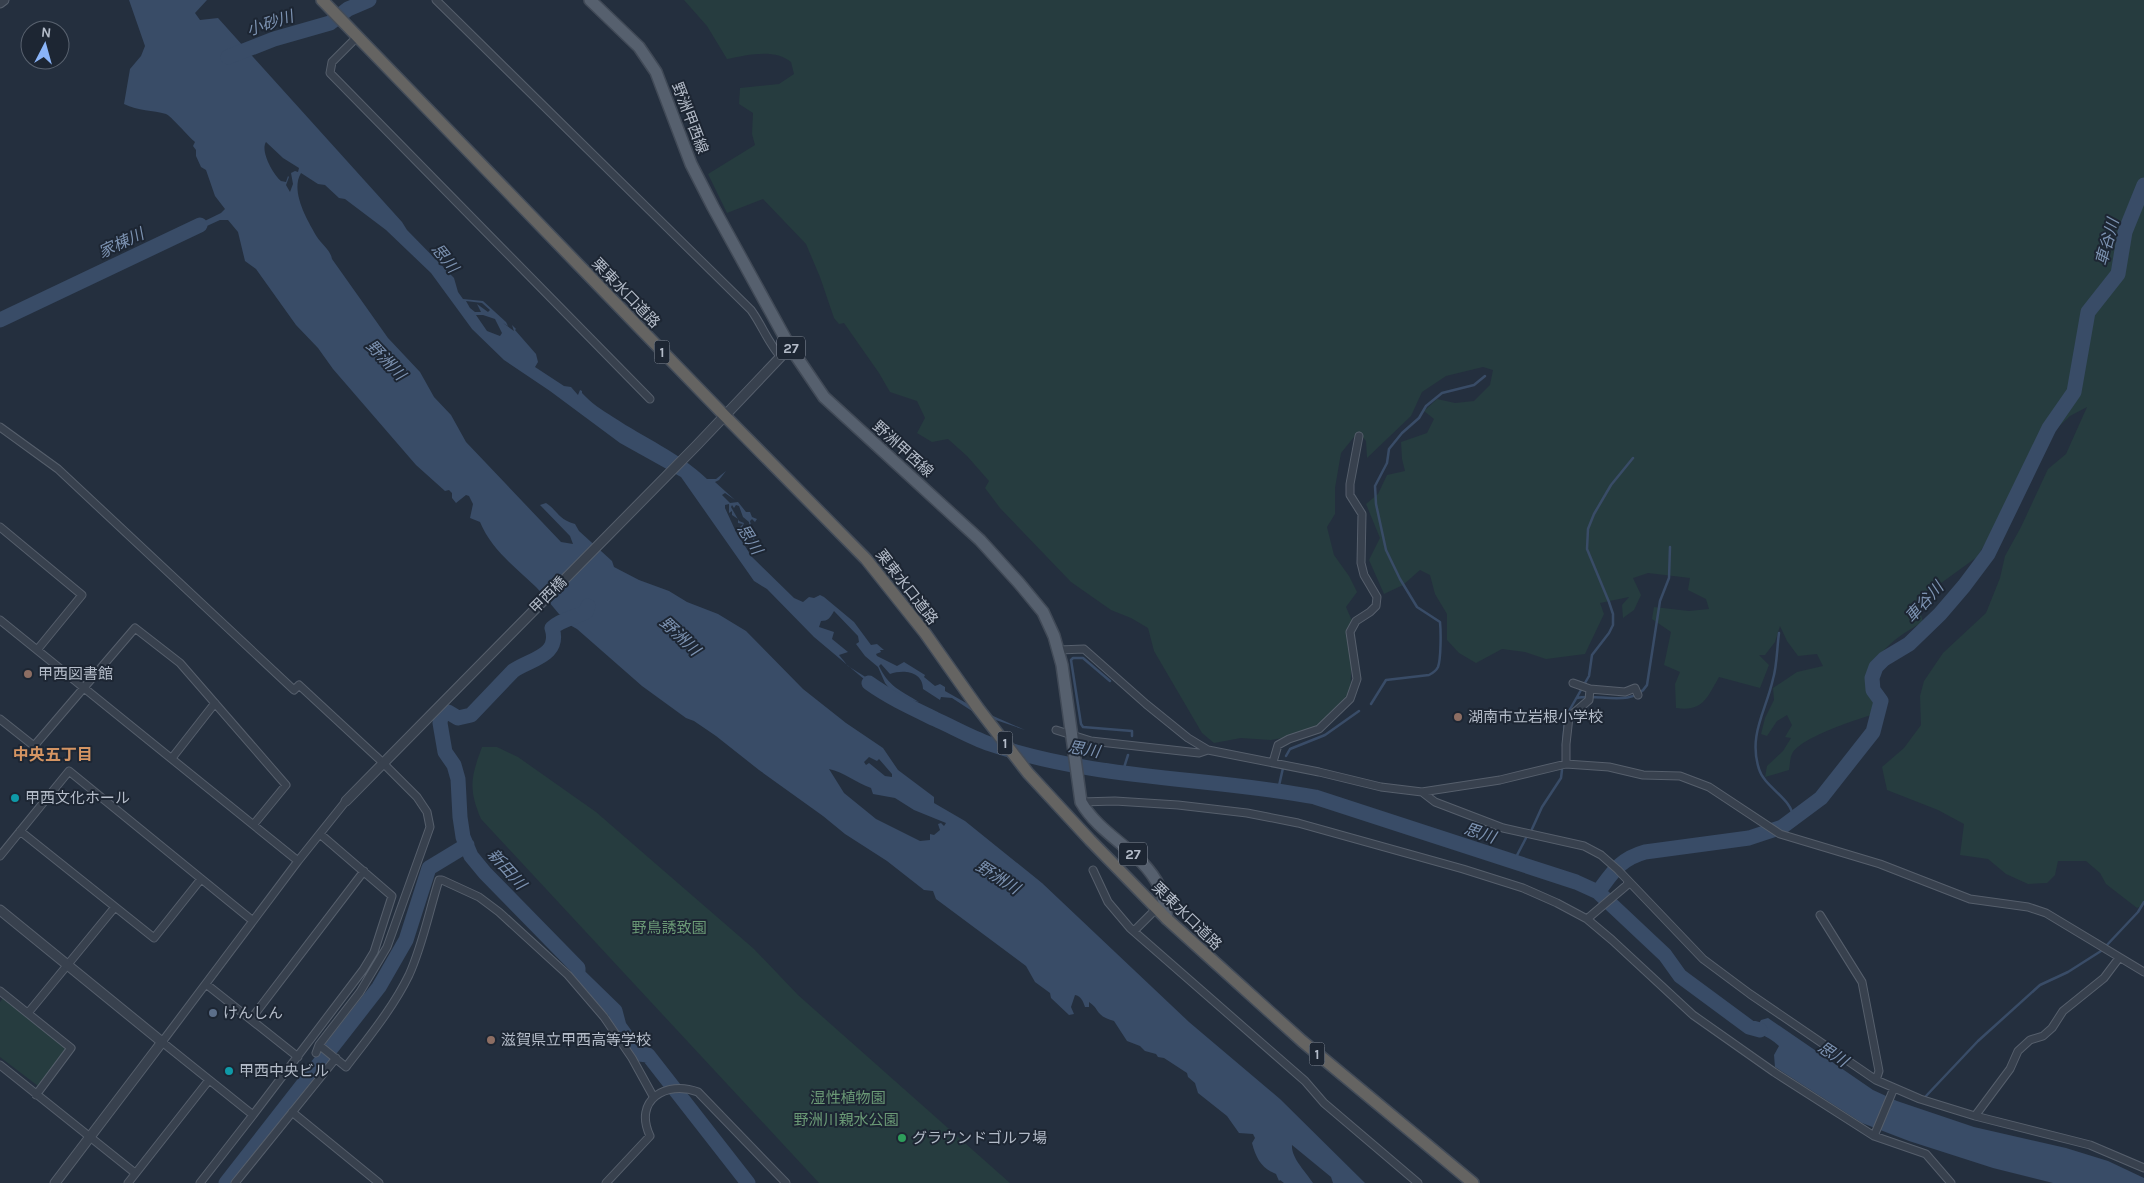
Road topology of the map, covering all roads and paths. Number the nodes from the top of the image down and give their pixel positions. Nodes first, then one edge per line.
1 (4, 0) edge
2 (322, 0) edge
3 (436, 0) edge
4 (590, 0) edge
5 (0, 3) edge
6 (357, 37) junction
7 (774, 314) junction
8 (758, 320) junction
9 (790, 346) junction
10 (781, 357) junction
11 (650, 399) dead end
12 (724, 416) junction
13 (0, 426) edge
14 (1359, 436) dead end
15 (0, 527) edge
16 (0, 620) edge
17 (37, 650) junction
18 (1059, 650) junction
19 (1573, 683) dead end
20 (84, 687) junction
21 (1586, 689) junction
22 (1637, 693) dead end
23 (214, 703) junction
24 (0, 719) edge
25 (1056, 730) dead end
26 (1071, 736) junction
27 (1208, 750) junction
28 (172, 758) junction
29 (1273, 762) junction
30 (383, 763) junction
31 (1566, 764) junction
32 (1422, 792) junction
33 (1080, 800) junction
34 (346, 801) joint
35 (254, 824) junction
36 (20, 831) junction
37 (320, 834) junction
38 (0, 856) edge
39 (298, 861) junction
40 (1093, 870) dead end
41 (364, 871) junction
42 (201, 879) junction
43 (1627, 883) junction
44 (115, 907) junction
45 (1156, 908) junction
46 (0, 910) edge
47 (1820, 915) dead end
48 (1166, 919) junction
49 (1588, 919) junction
50 (253, 921) junction
51 (1134, 931) junction
52 (2119, 958) junction
53 (67, 964) junction
54 (2144, 972) edge
55 (206, 984) junction
56 (0, 991) edge
57 (28, 1014) junction
58 (251, 1019) junction
59 (162, 1042) junction
60 (298, 1057) junction
61 (334, 1057) junction
62 (0, 1065) edge
63 (209, 1080) junction
64 (1876, 1080) junction
65 (1893, 1090) junction
66 (36, 1095) junction
67 (653, 1096) junction
68 (292, 1112) junction
69 (253, 1115) junction
70 (1975, 1116) junction
71 (1875, 1134) junction
72 (90, 1138) junction
73 (2144, 1168) edge
74 (136, 1173) junction
75 (55, 1183) edge
76 (128, 1183) edge
77 (200, 1183) edge
78 (236, 1183) edge
79 (378, 1183) edge
80 (606, 1183) edge
81 (786, 1183) edge
82 (1418, 1183) edge
83 (1474, 1183) edge
84 (1951, 1183) edge

1 - 5 street
2 - 6 highway, 栗東水口道路 / 1
3 - 8 street
4 - 7 main road, 野洲甲西線 / 27
6 - 11 street
6 - 12 highway, 栗東水口道路 / 1
7 - 8 street
7 - 9 main road, 野洲甲西線 / 27
8 - 10 street
9 - 10 street, 甲西橋
9 - 18 main road, 野洲甲西線 / 27
10 - 12 street, 甲西橋
12 - 30 street, 甲西橋
12 - 45 highway, 栗東水口道路 / 1
13 - 30 street
14 - 29 street
15 - 17 street
16 - 17 street
17 - 20 street
18 - 26 main road, 野洲甲西線 / 27
18 - 27 street
19 - 21 street
20 - 23 street
20 - 24 street
20 - 28 street
21 - 22 street
21 - 31 street
23 - 28 street
23 - 35 street
25 - 26 street
26 - 27 street
26 - 33 main road, 野洲甲西線 / 27
27 - 29 street
28 - 35 street
29 - 32 street
30 - 34 street, 甲西橋
30 - 61 street
31 - 32 street
31 - 52 street
32 - 43 street
33 - 48 main road, 野洲甲西線 / 27
33 - 49 street
34 - 37 street
35 - 39 street
36 - 38 street
36 - 42 street
36 - 44 street
37 - 39 street
37 - 41 street
39 - 50 street
40 - 51 street
41 - 58 street
41 - 60 street
42 - 44 street
42 - 50 street
43 - 49 street
43 - 64 street
44 - 53 street
45 - 48 highway, 栗東水口道路 / 1
45 - 51 street
46 - 53 street
47 - 64 street
48 - 83 highway, 栗東水口道路 / 1
49 - 71 street
50 - 55 street
51 - 82 street
52 - 54 street
52 - 70 street
53 - 57 street
53 - 59 street
55 - 58 street
55 - 59 street
56 - 57 street
57 - 66 street
58 - 60 street
59 - 63 street
59 - 72 street
60 - 69 street
61 - 67 street
61 - 68 street
62 - 66 street
63 - 69 street
63 - 74 street
64 - 65 street
65 - 70 street
65 - 71 street
66 - 72 street
67 - 80 street
67 - 81 street
68 - 78 street
68 - 79 street
69 - 77 street
70 - 73 street
71 - 84 street
72 - 74 street
72 - 75 street
74 - 76 street

